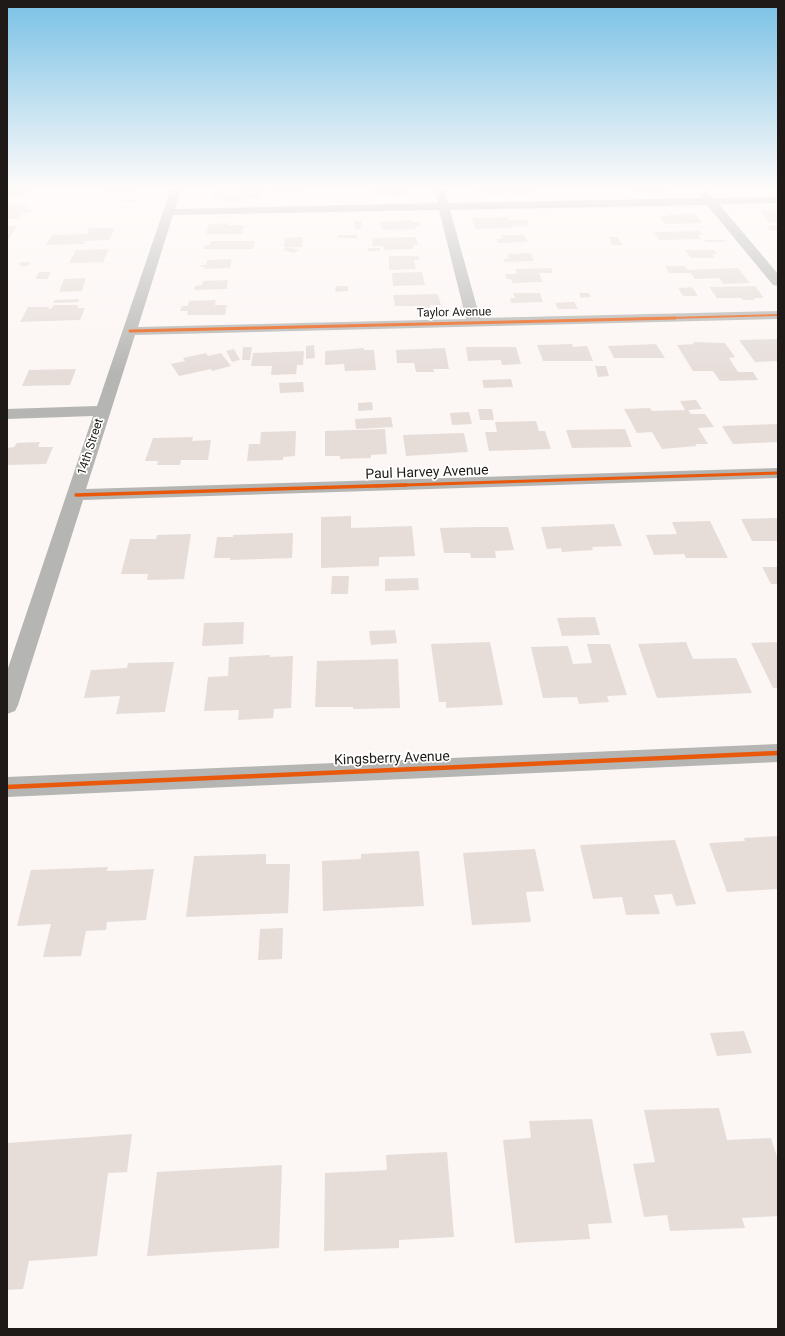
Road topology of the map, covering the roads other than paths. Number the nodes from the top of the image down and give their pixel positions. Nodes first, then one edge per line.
1 (156, 250) edge
2 (455, 250) edge
3 (751, 250) edge
4 (778, 282) edge
5 (778, 315) edge
6 (474, 322) junction
7 (130, 330) junction
8 (103, 411) junction
9 (7, 414) edge
10 (778, 473) edge
11 (76, 495) junction
12 (7, 705) edge
13 (778, 753) edge
14 (7, 786) edge

1 - 7 street, 14th Street
2 - 6 street
3 - 4 street
5 - 6 street, Taylor Avenue
6 - 7 street, Taylor Avenue
7 - 8 street, 14th Street
8 - 9 street
8 - 11 street, 14th Street
10 - 11 street, Paul Harvey Avenue
11 - 12 street, 14th Street
13 - 14 street, Kingsberry Avenue

